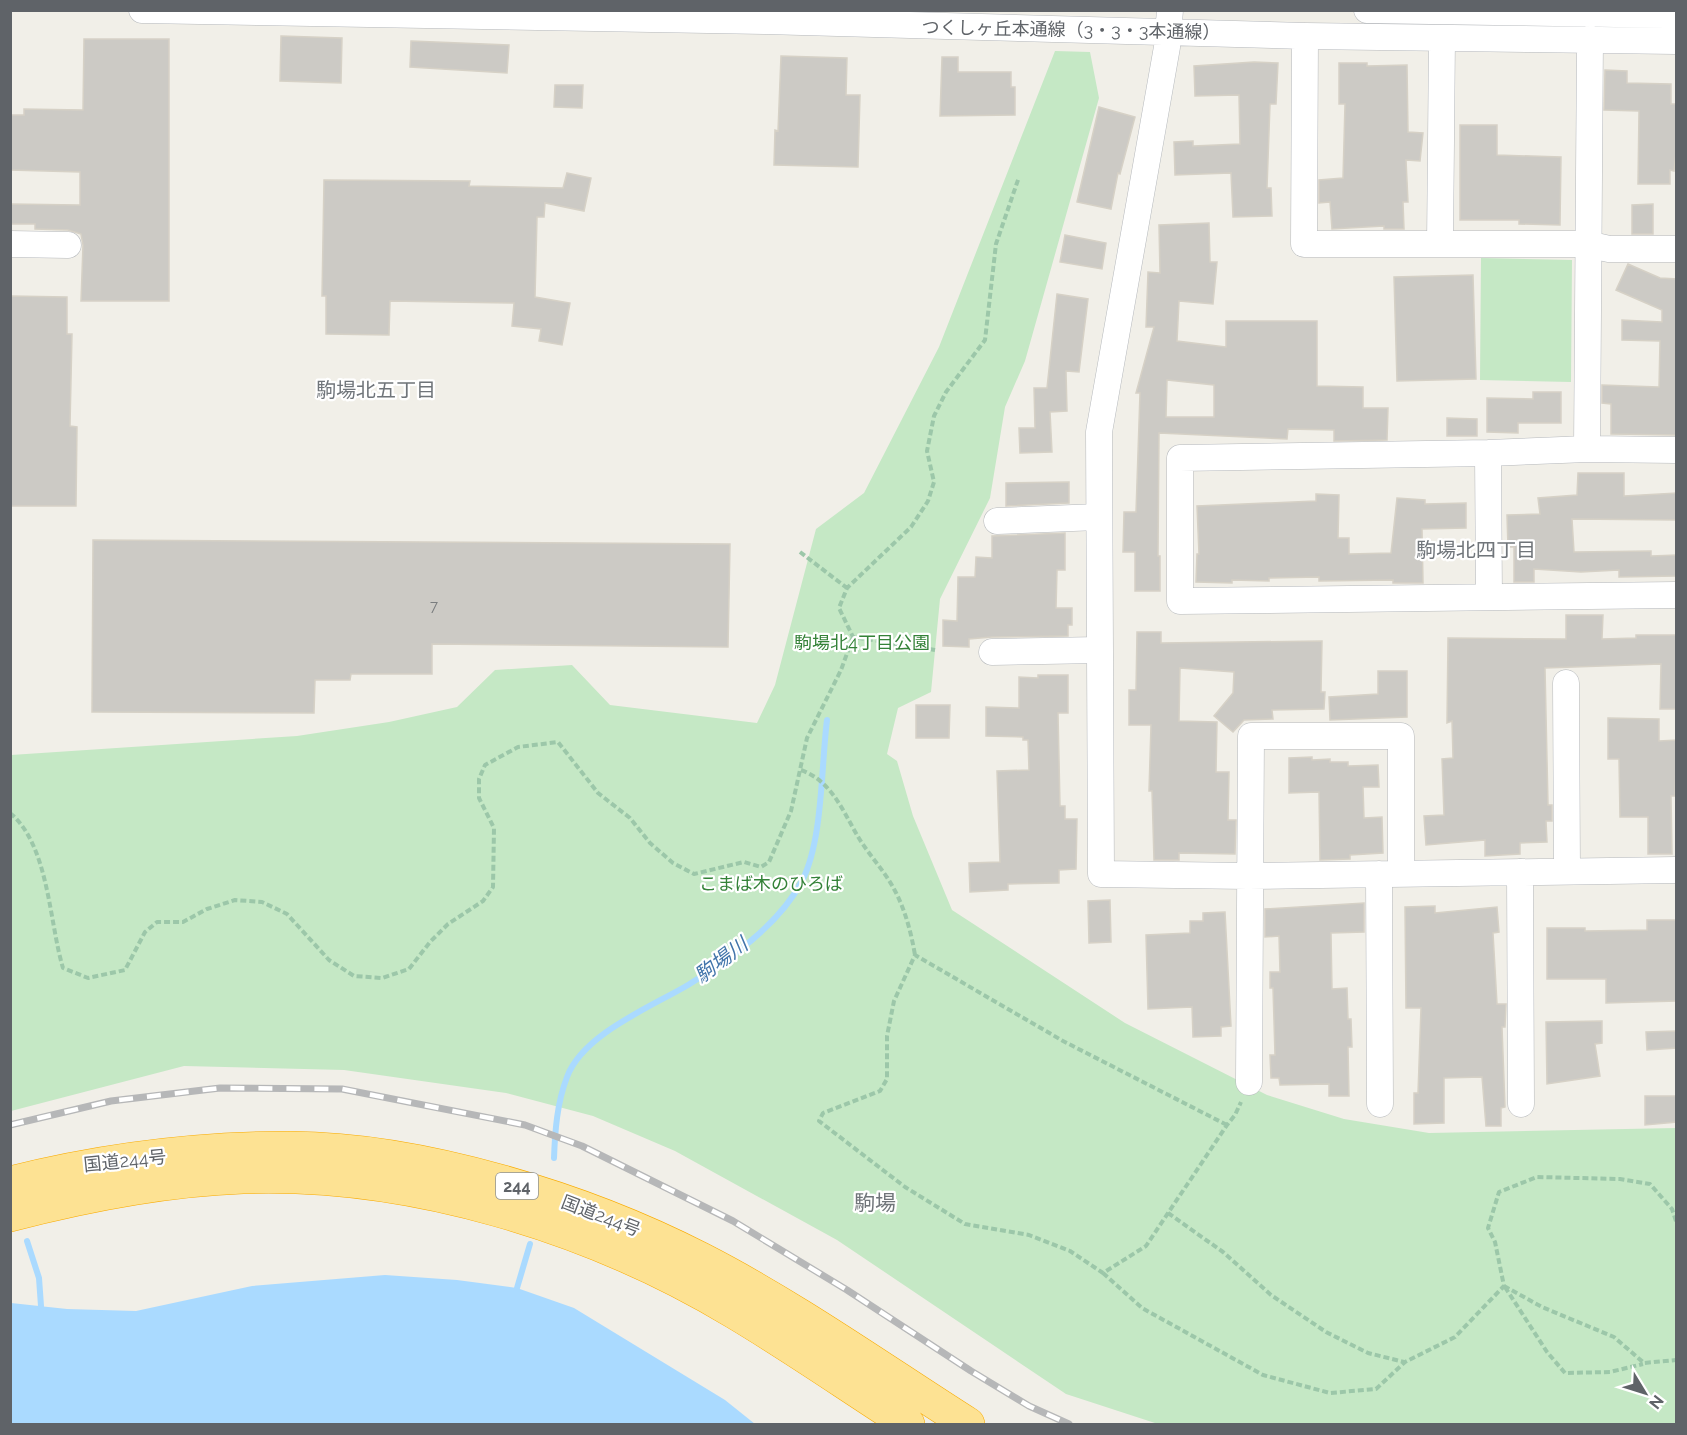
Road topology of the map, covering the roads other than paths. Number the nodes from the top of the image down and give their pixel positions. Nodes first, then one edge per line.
1 (142, 10) edge
2 (1366, 10) edge
3 (203, 11) edge
4 (1385, 11) edge
5 (1556, 12) edge
6 (528, 14) edge
7 (704, 15) edge
8 (1677, 15) edge
9 (876, 18) edge
10 (1170, 21) edge
11 (1215, 22) edge
12 (1305, 36) junction
13 (1385, 37) junction
14 (1442, 38) junction
15 (1557, 39) junction
16 (1590, 39) junction
17 (1677, 41) edge
18 (10, 244) edge
19 (1440, 244) junction
20 (1587, 244) junction
21 (68, 245) dead end
22 (1677, 249) edge
23 (1587, 449) junction
24 (1677, 450) edge
25 (1488, 453) junction
26 (1098, 517) junction
27 (997, 521) dead end
28 (1677, 595) edge
29 (1489, 597) junction
30 (1100, 650) junction
31 (992, 652) dead end
32 (1566, 683) dead end
33 (1677, 870) edge
34 (1567, 871) junction
35 (1520, 872) junction
36 (1390, 874) junction
37 (1248, 876) junction
38 (1249, 1082) road end
39 (1380, 1104) dead end
40 (1521, 1104) dead end
41 (10, 1183) edge
42 (10, 1215) edge
43 (908, 1425) edge
44 (968, 1425) edge

1 - 3 street, つくしヶ丘本通線（3・3・3本通線）
2 - 4 street
3 - 6 street, つくしヶ丘本通線（3・3・3本通線）
4 - 5 street
4 - 13 street
5 - 8 street
5 - 15 street
6 - 7 street, つくしヶ丘本通線（3・3・3本通線）
7 - 9 street, つくしヶ丘本通線（3・3・3本通線）
9 - 10 street, つくしヶ丘本通線（3・3・3本通線）
10 - 11 street, つくしヶ丘本通線（3・3・3本通線）
10 - 26 street
11 - 12 street, つくしヶ丘本通線（3・3・3本通線）
12 - 13 street, つくしヶ丘本通線（3・3・3本通線）
12 - 19 street
13 - 14 street, つくしヶ丘本通線（3・3・3本通線）
14 - 15 street, つくしヶ丘本通線（3・3・3本通線）
14 - 19 street
15 - 16 street, つくしヶ丘本通線（3・3・3本通線）
16 - 17 street, つくしヶ丘本通線（3・3・3本通線）
16 - 20 street
18 - 21 street
19 - 20 street
20 - 22 street
20 - 23 street
23 - 24 street
23 - 25 street
25 - 29 street
25 - 29 street
26 - 27 street
26 - 30 street
28 - 29 street
30 - 31 street
30 - 37 street
32 - 34 street
33 - 34 street
34 - 35 street
35 - 36 street
35 - 40 street
36 - 37 street
36 - 37 street
36 - 39 street
37 - 38 street
41 - 44 highway, 国道244号 / 244
42 - 43 highway, 国道244号 / 244

